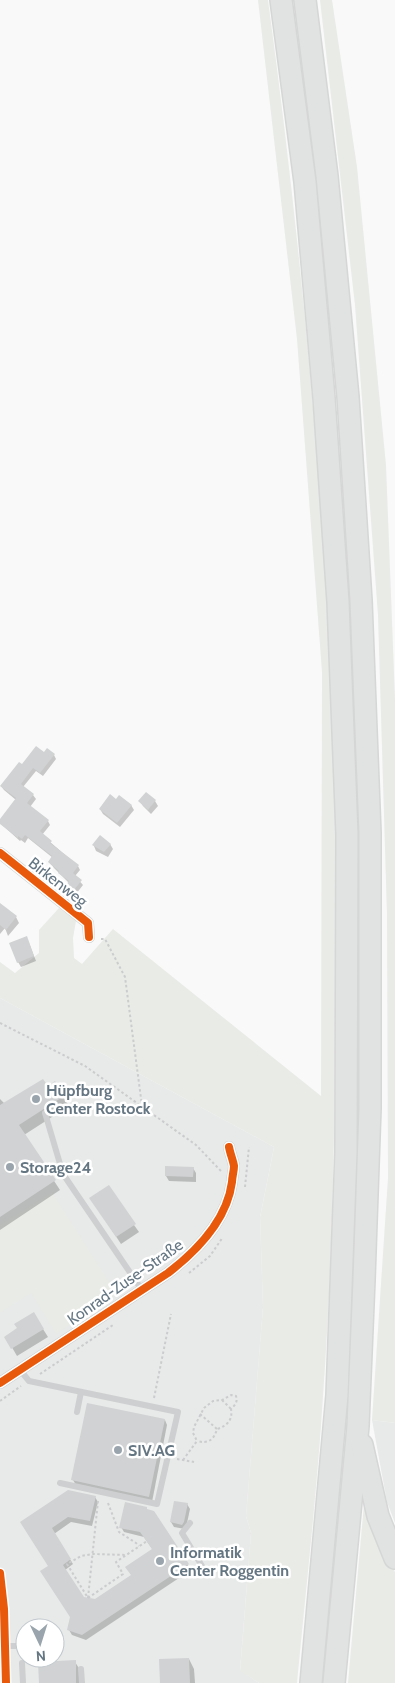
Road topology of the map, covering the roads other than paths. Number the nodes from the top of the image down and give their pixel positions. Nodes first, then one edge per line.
1 (281, 0) edge
2 (305, 0) edge
3 (0, 853) edge
4 (89, 937) road end
5 (45, 1113) dead end
6 (229, 1147) dead end
7 (142, 1290) junction
8 (20, 1370) junction
9 (0, 1383) edge
10 (81, 1392) junction
11 (77, 1412) dead end
12 (358, 1426) junction
13 (60, 1484) dead end
14 (190, 1523) dead end
15 (395, 1558) edge
16 (202, 1566) dead end
17 (0, 1646) edge
18 (15, 1646) edge
19 (22, 1668) edge
20 (82, 1669) dead end
21 (22, 1683) edge
22 (82, 1683) edge
23 (311, 1683) edge
24 (334, 1683) edge

1 - 23 highway
2 - 12 highway
3 - 4 street, Birkenweg
5 - 7 lane
6 - 7 street, Konrad-Zuse-Straße
7 - 8 street, Konrad-Zuse-Straße
8 - 9 street, Konrad-Zuse-Straße
8 - 10 lane
10 - 11 lane
10 - 13 lane
12 - 15 highway
12 - 24 highway
14 - 16 lane
17 - 18 lane
19 - 21 lane
20 - 22 lane

